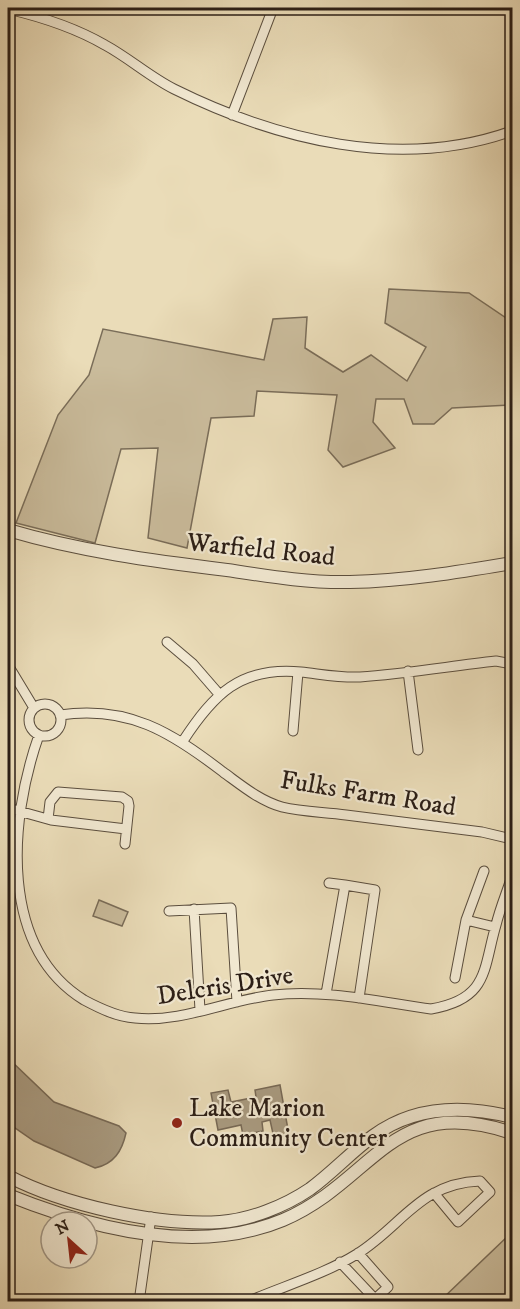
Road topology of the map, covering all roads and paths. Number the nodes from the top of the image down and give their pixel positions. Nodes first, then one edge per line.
1 (273, 8) edge
2 (8, 9) edge
3 (232, 115) junction
4 (513, 131) edge
5 (8, 530) edge
6 (513, 563) edge
7 (166, 642) dead end
8 (513, 664) edge
9 (8, 665) edge
10 (408, 671) junction
11 (298, 672) junction
12 (219, 694) junction
13 (34, 708) junction
14 (60, 715) junction
15 (292, 731) dead end
16 (39, 735) junction
17 (183, 741) junction
18 (418, 750) dead end
19 (13, 808) edge
20 (48, 819) junction
21 (126, 829) junction
22 (513, 839) edge
23 (125, 844) dead end
24 (484, 871) dead end
25 (513, 876) edge
26 (329, 883) dead end
27 (345, 885) junction
28 (194, 909) junction
29 (169, 911) dead end
30 (466, 920) junction
31 (495, 927) junction
32 (455, 978) dead end
33 (326, 994) junction
34 (359, 999) junction
35 (237, 1002) junction
36 (200, 1010) junction
37 (513, 1117) edge
38 (513, 1133) edge
39 (8, 1176) edge
40 (434, 1193) junction
41 (8, 1195) edge
42 (151, 1217) junction
43 (150, 1234) junction
44 (358, 1253) junction
45 (340, 1262) junction
46 (251, 1301) edge
47 (139, 1302) edge

1 - 3 street
2 - 3 street
3 - 4 street
5 - 6 street, Warfield Road
7 - 12 street
8 - 10 street
9 - 13 street
10 - 11 street
10 - 18 street
11 - 12 street
11 - 15 street
12 - 17 street
13 - 14 street
13 - 16 street
14 - 16 street
14 - 17 street, Fulks Farm Road
16 - 19 street, Delcris Drive
17 - 22 street, Fulks Farm Road
19 - 20 street
19 - 36 street, Delcris Drive
20 - 21 street
20 - 21 street
21 - 23 street
24 - 30 street
25 - 31 street, Delcris Drive
26 - 27 street
27 - 33 street
27 - 34 street
28 - 29 street
28 - 35 street
28 - 36 street
30 - 31 street
30 - 32 street
31 - 34 street, Delcris Drive
33 - 34 street, Delcris Drive
33 - 35 street, Delcris Drive
35 - 36 street, Delcris Drive
37 - 42 street
38 - 43 street
39 - 42 street
40 - 40 street
40 - 44 street
41 - 43 street
42 - 43 street
43 - 47 street
44 - 45 street
44 - 45 street
45 - 46 street

